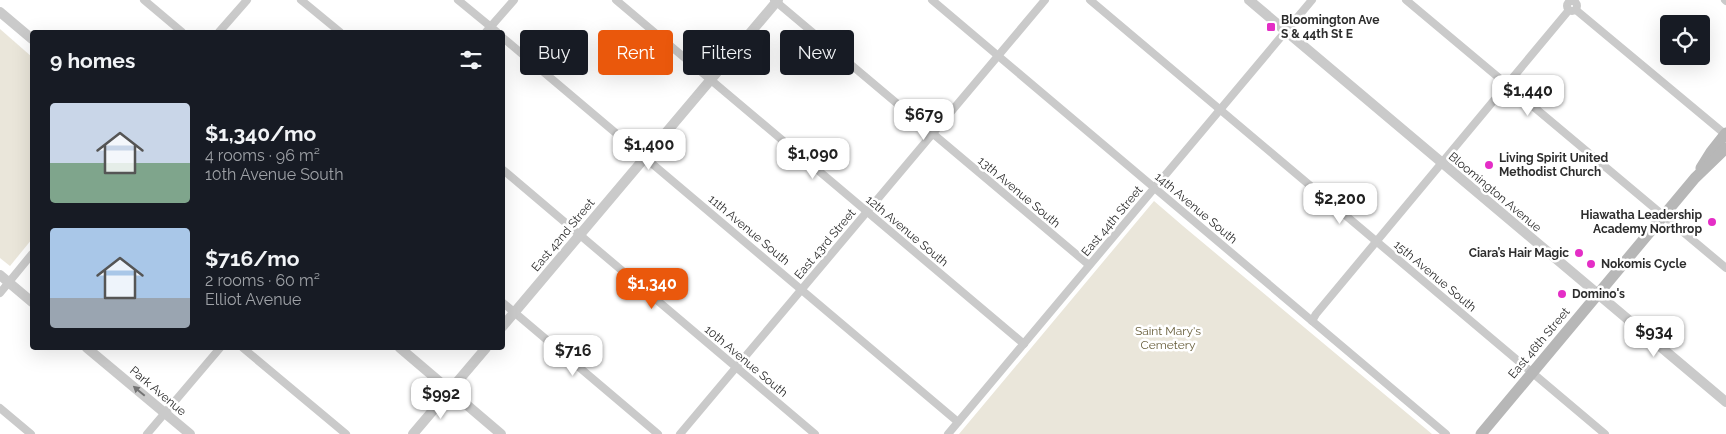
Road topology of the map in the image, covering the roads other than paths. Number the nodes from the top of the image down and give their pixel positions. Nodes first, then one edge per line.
1 (144, 0) edge
2 (247, 0) edge
3 (301, 0) edge
4 (458, 0) edge
5 (514, 0) edge
6 (616, 0) edge
7 (932, 0) edge
8 (1045, 0) edge
9 (1090, 0) edge
10 (1250, 0) edge
11 (1312, 0) edge
12 (1406, 0) edge
13 (776, 1) edge
14 (1572, 4) edge
15 (0, 12) edge
16 (180, 30) edge
17 (221, 30) edge
18 (338, 30) edge
19 (490, 30) edge
20 (492, 30) edge
21 (1286, 31) junction
22 (30, 38) edge
23 (505, 40) edge
24 (998, 56) junction
25 (711, 79) junction
26 (1507, 85) junction
27 (1220, 110) junction
28 (933, 134) junction
29 (1726, 134) edge
30 (1726, 148) edge
31 (644, 158) junction
32 (1442, 163) junction
33 (505, 172) edge
34 (1695, 178) junction
35 (1155, 188) junction
36 (867, 212) junction
37 (1663, 216) junction
38 (580, 235) junction
39 (1377, 241) junction
40 (30, 257) edge
41 (1089, 265) junction
42 (1726, 268) edge
43 (0, 275) edge
44 (10, 282) junction
45 (802, 290) junction
46 (0, 293) edge
47 (1597, 295) junction
48 (30, 300) edge
49 (505, 304) edge
50 (515, 312) junction
51 (1312, 321) junction
52 (505, 324) edge
53 (1024, 344) junction
54 (89, 350) edge
55 (218, 350) edge
56 (245, 350) edge
57 (402, 350) edge
58 (484, 350) edge
59 (736, 367) junction
60 (1532, 373) junction
61 (450, 390) junction
62 (1726, 402) edge
63 (0, 408) edge
64 (165, 413) junction
65 (958, 422) junction
66 (31, 434) edge
67 (147, 434) edge
68 (190, 434) edge
69 (346, 434) edge
70 (413, 434) edge
71 (501, 434) edge
72 (658, 434) edge
73 (680, 434) edge
74 (815, 434) edge
75 (948, 434) edge
76 (1446, 434) edge
77 (1481, 434) edge
78 (1605, 434) edge

1 - 16 street
2 - 17 street
3 - 18 street
4 - 19 street
5 - 20 street
6 - 25 street, 12th Avenue South
7 - 24 street, 14th Avenue South
8 - 24 street, East 43rd Street
9 - 27 street, 15th Avenue South
10 - 21 street, Bloomington Avenue
11 - 21 street, East 44th Street
12 - 26 street
13 - 25 street, East 42nd Street
13 - 28 street, 13th Avenue South
14 - 26 street
14 - 29 street
15 - 22 street
21 - 27 street, East 44th Street
21 - 32 street, Bloomington Avenue
23 - 31 street, 11th Avenue South
24 - 28 street, East 43rd Street
24 - 35 street, 14th Avenue South
25 - 31 street, East 42nd Street
25 - 36 street, 12th Avenue South
26 - 32 street
26 - 37 street
27 - 35 street, East 44th Street
27 - 39 street, 15th Avenue South
28 - 36 street, East 43rd Street
28 - 41 street, 13th Avenue South
29 - 34 main road, East 46th Street
30 - 34 main road, East 46th Street
31 - 38 street, East 42nd Street
31 - 45 street, 11th Avenue South
32 - 39 street
32 - 47 street, Bloomington Avenue
33 - 38 street, 10th Avenue South
34 - 37 main road, East 46th Street
35 - 41 street, East 44th Street
35 - 51 street, 14th Avenue South
36 - 45 street, East 43rd Street
36 - 53 street, 12th Avenue South
37 - 42 street
37 - 47 main road, East 46th Street
38 - 50 street, East 42nd Street
38 - 59 street, 10th Avenue South
39 - 51 street
39 - 60 street, 15th Avenue South
40 - 44 street
41 - 53 street, East 44th Street
43 - 44 street
44 - 46 street
44 - 48 street
45 - 59 street, East 43rd Street
45 - 65 street, 11th Avenue South
47 - 60 main road, East 46th Street
47 - 62 street, Bloomington Avenue
49 - 50 street
50 - 52 street, East 42nd Street
50 - 72 street
51 - 76 street, 14th Avenue South
53 - 65 street, East 44th Street
64 -> 54 street, Park Avenue
55 - 64 street
56 - 69 street
57 - 61 street
58 - 61 street
59 - 73 street, East 43rd Street
59 - 74 street, 10th Avenue South
60 - 77 main road, East 46th Street
60 - 78 street, 15th Avenue South
61 - 70 street
61 - 71 street
63 - 66 street
64 - 67 street
64 - 68 street, Park Avenue
65 - 75 street, East 44th Street

